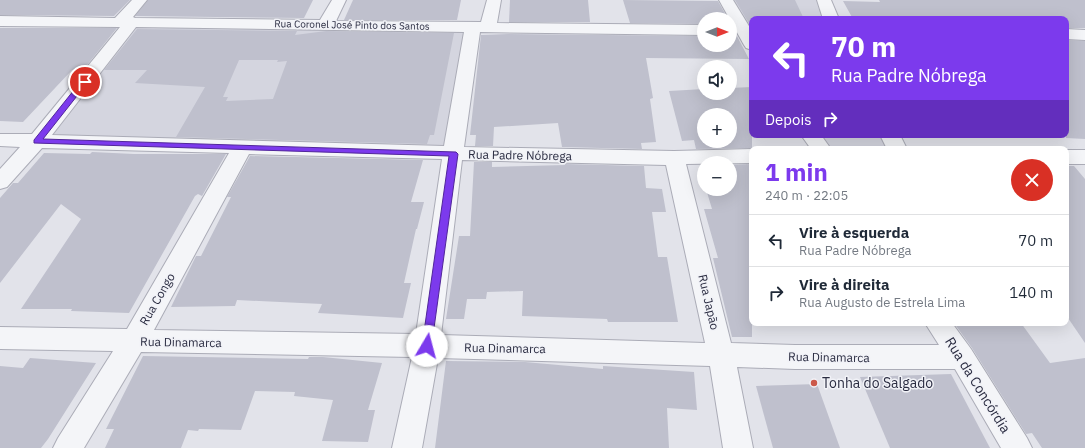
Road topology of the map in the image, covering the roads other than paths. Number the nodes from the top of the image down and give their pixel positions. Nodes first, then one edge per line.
1 (140, 0) edge
2 (339, 0) edge
3 (494, 0) edge
4 (726, 0) edge
5 (824, 0) edge
6 (831, 16) edge
7 (0, 21) edge
8 (126, 22) junction
9 (326, 24) junction
10 (480, 27) junction
11 (697, 30) edge
12 (741, 31) edge
13 (1069, 34) edge
14 (1085, 35) edge
15 (749, 41) edge
16 (0, 140) edge
17 (37, 141) junction
18 (242, 148) junction
19 (454, 154) junction
20 (749, 156) edge
21 (674, 158) junction
22 (0, 182) edge
23 (940, 326) edge
24 (0, 338) edge
25 (134, 341) junction
26 (427, 346) junction
27 (721, 354) junction
28 (962, 358) junction
29 (68, 448) edge
30 (407, 448) edge
31 (738, 448) edge
32 (1017, 448) edge

1 - 8 street
2 - 9 street
3 - 10 street
4 - 12 street
5 - 6 street
7 - 8 street, Rua Coronel José Pinto dos Santos
8 - 9 street, Rua Coronel José Pinto dos Santos
8 - 17 street
9 - 10 street, Rua Coronel José Pinto dos Santos
10 - 11 street, Rua Coronel José Pinto dos Santos
10 - 19 street
12 - 15 street
13 - 14 street
16 - 17 street, Rua Padre Nóbrega
17 - 18 street, Rua Padre Nóbrega
17 - 22 street
18 - 19 street, Rua Padre Nóbrega
18 - 25 street, Rua Congo
19 - 21 street, Rua Padre Nóbrega
19 - 26 street
20 - 21 street, Rua Padre Nóbrega
21 - 27 street, Rua Japão
23 - 28 street, Rua da Concórdia
24 - 25 street, Rua Dinamarca
25 - 26 street, Rua Dinamarca
25 - 29 street, Rua Congo
26 - 27 street, Rua Dinamarca
26 - 30 street
27 - 28 street, Rua Dinamarca
27 - 31 street, Rua Japão
28 - 32 street, Rua da Concórdia

